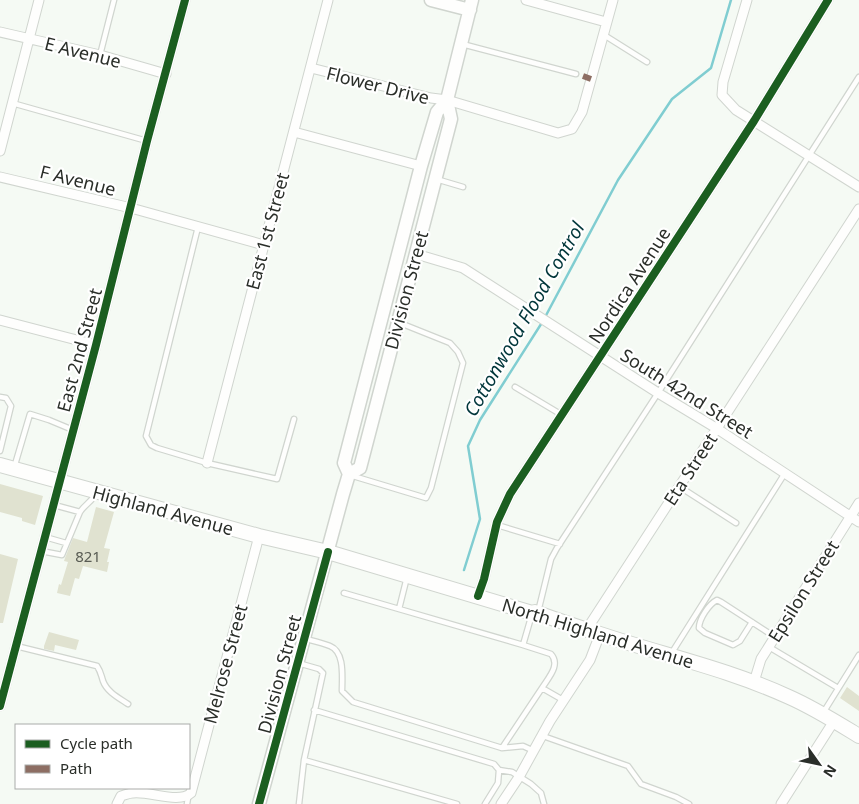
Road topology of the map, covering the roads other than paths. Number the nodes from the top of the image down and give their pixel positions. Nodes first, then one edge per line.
1 (38, 0) edge
2 (114, 0) edge
3 (185, 0) edge
4 (328, 0) edge
5 (431, 0) edge
6 (526, 0) edge
7 (613, 0) edge
8 (747, 0) edge
9 (828, 0) edge
10 (471, 5) edge
11 (606, 22) junction
12 (0, 32) edge
13 (602, 34) junction
14 (28, 39) junction
15 (461, 44) junction
16 (100, 55) junction
17 (647, 62) dead end
18 (310, 68) junction
19 (166, 74) junction
20 (576, 74) dead end
21 (859, 78) edge
22 (447, 100) junction
23 (12, 104) junction
24 (754, 121) junction
25 (294, 132) junction
26 (147, 141) junction
27 (0, 151) edge
28 (809, 156) junction
29 (421, 166) junction
30 (0, 177) edge
31 (435, 178) junction
32 (463, 187) dead end
33 (859, 187) edge
34 (131, 208) junction
35 (859, 208) edge
36 (198, 227) junction
37 (264, 245) junction
38 (416, 254) junction
39 (0, 320) edge
40 (397, 322) junction
41 (96, 345) junction
42 (600, 356) junction
43 (516, 387) dead end
44 (658, 393) junction
45 (0, 397) edge
46 (562, 415) junction
47 (294, 419) dead end
48 (716, 428) junction
49 (74, 430) junction
50 (0, 451) edge
51 (207, 463) junction
52 (0, 465) edge
53 (14, 469) junction
54 (785, 473) junction
55 (349, 474) junction
56 (60, 482) junction
57 (679, 486) junction
58 (96, 492) junction
59 (859, 503) edge
60 (54, 505) junction
61 (80, 512) junction
62 (850, 516) junction
63 (859, 522) edge
64 (736, 523) dead end
65 (496, 525) junction
66 (259, 536) junction
67 (45, 538) junction
68 (66, 543) junction
69 (560, 544) junction
70 (41, 551) junction
71 (328, 552) junction
72 (407, 575) junction
73 (344, 594) dead end
74 (478, 596) junction
75 (399, 609) junction
76 (535, 613) junction
77 (752, 622) junction
78 (593, 632) junction
79 (775, 637) junction
80 (304, 638) junction
81 (523, 644) junction
82 (16, 646) junction
83 (769, 646) junction
84 (670, 654) junction
85 (859, 655) edge
86 (297, 663) junction
87 (754, 682) junction
88 (542, 688) junction
89 (838, 688) junction
90 (563, 700) junction
91 (128, 704) dead end
92 (0, 706) edge
93 (314, 710) junction
94 (828, 717) junction
95 (543, 736) junction
96 (859, 736) edge
97 (502, 748) junction
98 (534, 751) junction
99 (304, 760) junction
100 (500, 770) junction
101 (519, 777) junction
102 (189, 798) edge
103 (117, 804) edge
104 (259, 804) edge
105 (299, 804) edge
106 (457, 804) edge
107 (485, 804) edge
108 (501, 804) edge
109 (544, 804) edge
110 (688, 804) edge
111 (781, 804) edge

1 - 14 street
2 - 16 lane
3 - 19 street, East 2nd Street
4 - 18 street, East 1st Street
5 - 10 main road
6 - 11 street
7 - 11 street, Flower Drive
8 - 24 street
9 - 24 street, Nordica Avenue
10 - 15 main road, Division Street
11 - 13 street, Flower Drive
12 - 14 street, E Avenue
13 - 17 lane
13 - 22 street, Flower Drive
14 - 16 street, E Avenue
14 - 23 street
15 - 20 lane
15 - 22 main road, Division Street
16 - 19 street, E Avenue
18 - 22 street, Flower Drive
18 - 25 street, East 1st Street
19 - 26 street, East 2nd Street
21 - 28 lane
22 - 29 main road, Division Street
22 - 31 main road, Division Street
23 - 26 lane
23 - 27 street
24 - 28 street
24 - 42 street, Nordica Avenue
25 - 29 street
25 - 37 street, East 1st Street
26 - 34 street, East 2nd Street
28 - 33 street
28 - 44 lane
29 - 55 main road, Division Street
30 - 34 street, F Avenue
31 - 32 lane
31 - 38 main road, Division Street
34 - 36 street, F Avenue
34 - 41 street, East 2nd Street
35 - 48 street, Eta Street
36 - 37 street, F Avenue
36 - 51 lane
37 - 51 street, East 1st Street
38 - 40 main road, Division Street
38 - 42 street, South 42nd Street
39 - 41 street
40 - 55 main road, Division Street
40 - 55 lane
41 - 49 street, East 2nd Street
42 - 44 street, South 42nd Street
42 - 46 street, Nordica Avenue
43 - 46 lane
44 - 48 street, South 42nd Street
44 - 69 lane
45 - 50 lane
46 - 65 street, Nordica Avenue
47 - 51 lane
48 - 54 street, South 42nd Street
48 - 57 street, Eta Street
49 - 53 lane
49 - 56 street, East 2nd Street
52 - 53 main road, Highland Avenue
53 - 56 main road, Highland Avenue
54 - 62 street, South 42nd Street
54 - 84 lane
55 - 71 main road, Division Street
56 - 58 main road, Highland Avenue
56 - 60 street, East 2nd Street
57 - 64 lane
57 - 78 street, Eta Street
58 - 61 lane
58 - 66 main road, Highland Avenue
59 - 62 street, Epsilon Street
60 - 61 lane
60 - 67 street, East 2nd Street
61 - 68 lane
62 - 63 street, South 42nd Street
62 - 79 street, Epsilon Street
65 - 69 lane
65 - 74 street, Nordica Avenue
66 - 71 main road, Highland Avenue
66 - 102 street, Melrose Street
67 - 68 lane
67 - 70 street, East 2nd Street
68 - 70 lane
69 - 76 lane
70 - 82 street, East 2nd Street
71 - 72 main road, North Highland Avenue
71 - 80 main road, Division Street
72 - 74 main road, North Highland Avenue
72 - 75 lane
73 - 75 lane
74 - 76 main road, North Highland Avenue
75 - 81 lane
76 - 78 main road, North Highland Avenue
76 - 81 lane
77 - 77 lane
77 - 79 lane
78 - 84 main road, North Highland Avenue
78 - 90 street, Eta Street
79 - 83 street, Epsilon Street
80 - 86 main road, Division Street
80 - 97 lane
81 - 88 lane
82 - 91 lane
82 - 92 street, East 2nd Street
83 - 87 street, Epsilon Street
83 - 89 lane
84 - 87 main road, North Highland Avenue
85 - 89 lane
86 - 93 lane
86 - 104 main road, Division Street
87 - 94 main road, North Highland Avenue
88 - 90 lane
88 - 97 lane
89 - 94 lane
90 - 95 street, Eta Street
93 - 99 lane
93 - 100 lane
94 - 96 main road, North Highland Avenue
94 - 111 street
95 - 98 street, Eta Street
95 - 110 lane
97 - 98 lane
98 - 101 street, Eta Street
99 - 105 lane
99 - 106 lane
100 - 101 lane
100 - 107 lane
101 - 108 street, Eta Street
101 - 109 lane
102 - 103 street

